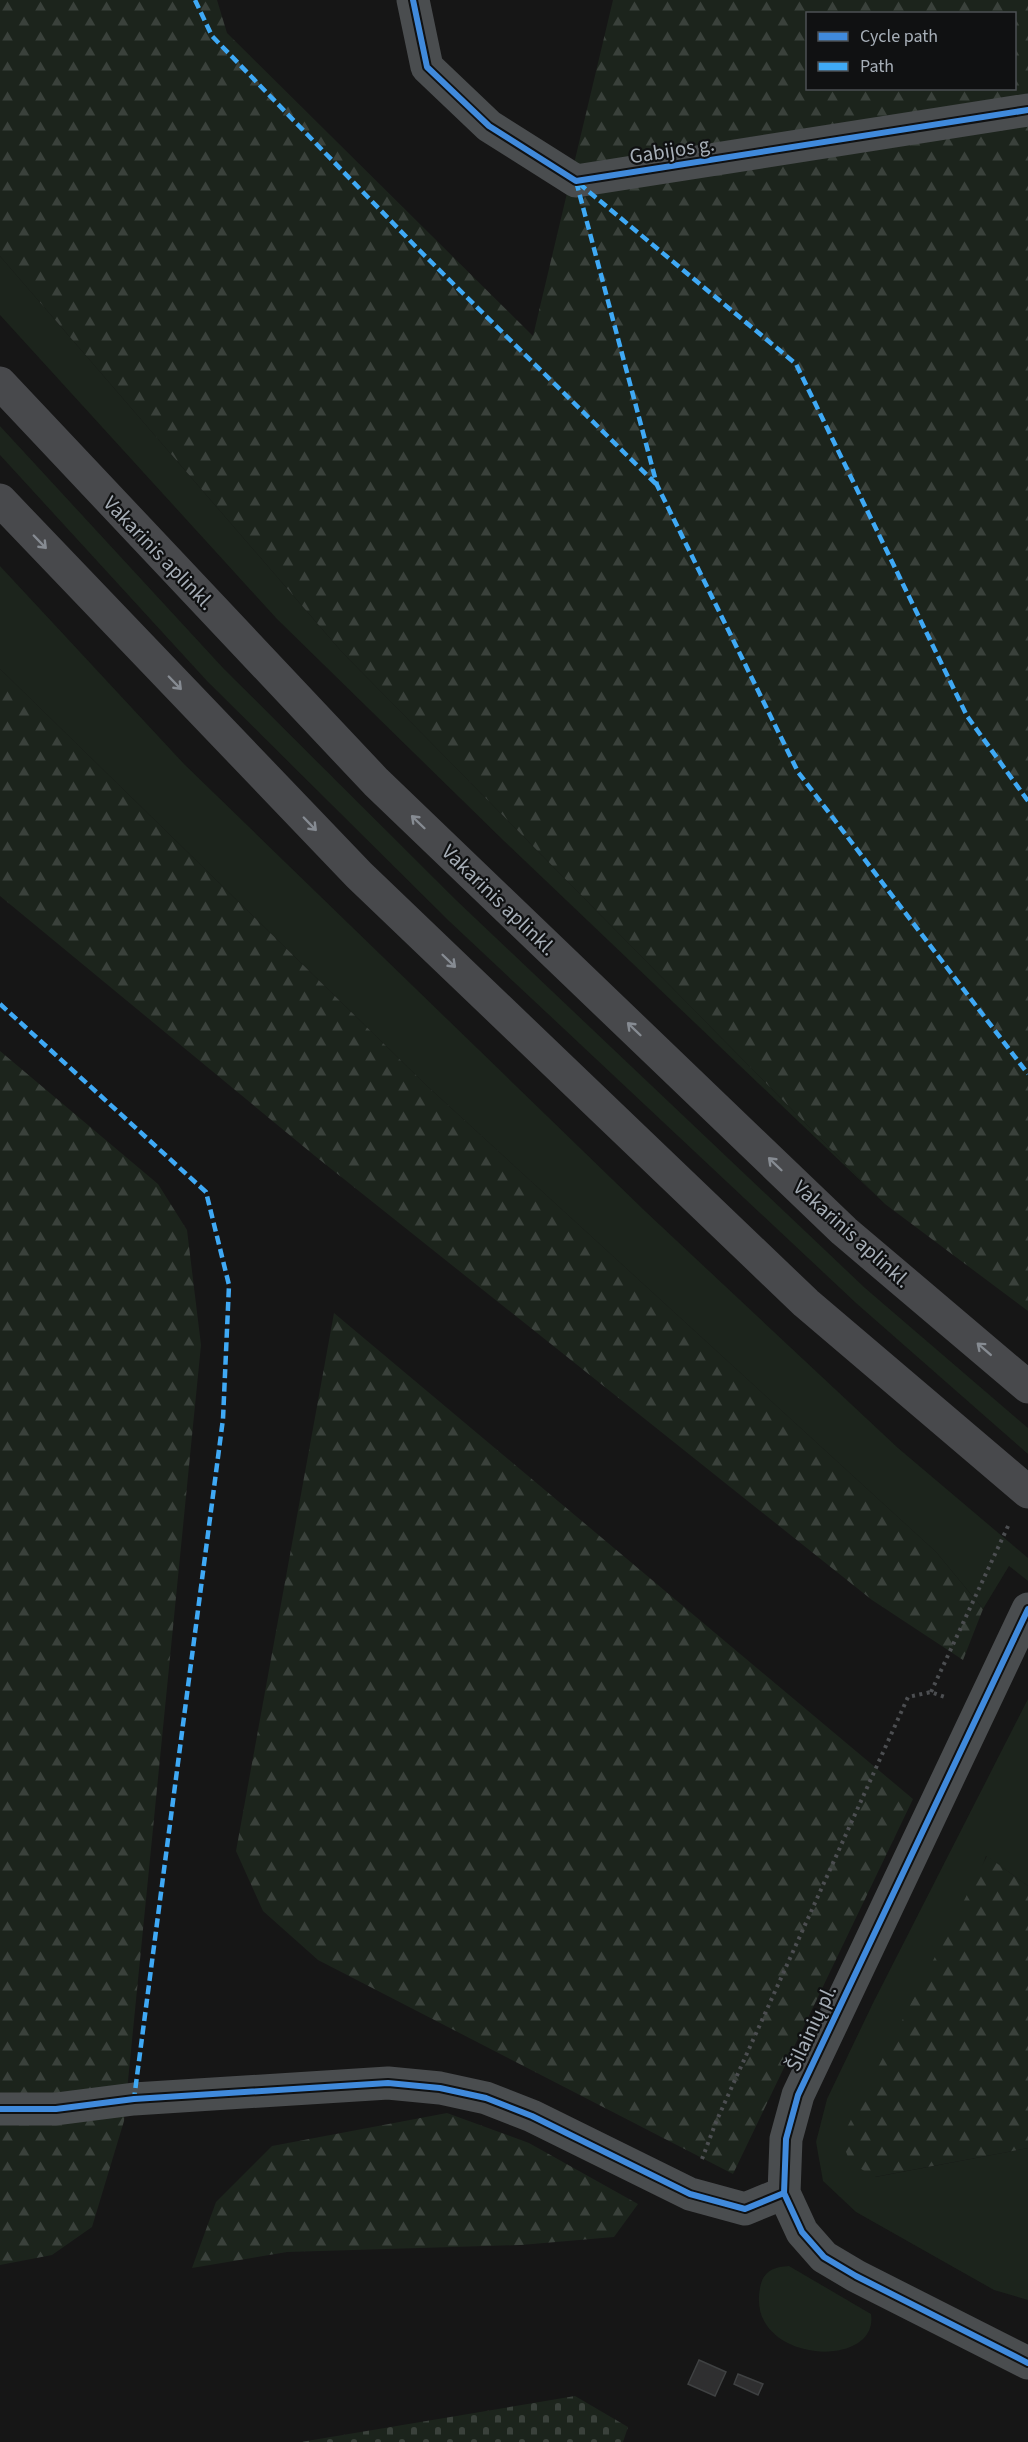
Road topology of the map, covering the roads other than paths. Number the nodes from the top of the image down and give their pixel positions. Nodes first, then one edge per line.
1 (413, 0) edge
2 (1028, 110) edge
3 (0, 383) edge
4 (0, 500) edge
5 (1028, 1388) edge
6 (1027, 1490) edge
7 (1028, 1609) edge
8 (0, 2109) edge
9 (784, 2193) junction
10 (1028, 2363) edge

1 - 2 street, Gabijos g.
5 -> 3 highway, Vakarinis aplinkl.
4 -> 6 highway
7 - 9 street, Šilainių pl.
8 - 9 street
9 - 10 street, Šilainių pl.

